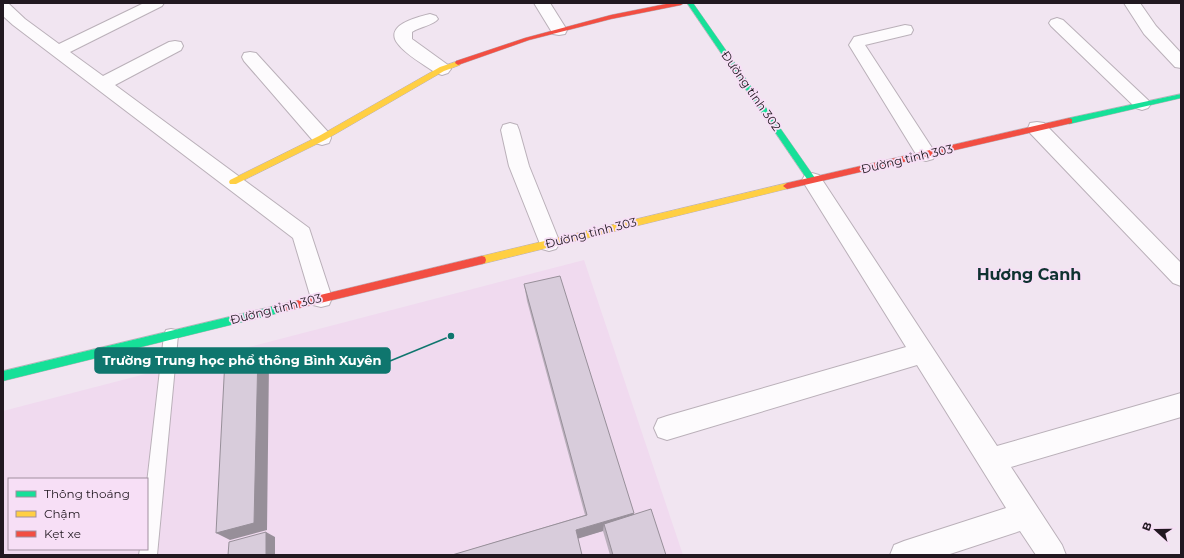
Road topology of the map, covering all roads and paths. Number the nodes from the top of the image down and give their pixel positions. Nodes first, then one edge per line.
1 (156, 3) edge
2 (542, 3) edge
3 (681, 3) edge
4 (690, 3) edge
5 (1132, 3) edge
6 (3, 7) edge
7 (430, 19) dead end
8 (1057, 23) dead end
9 (11, 25) edge
10 (559, 30) junction
11 (905, 30) dead end
12 (175, 46) dead end
13 (58, 51) junction
14 (250, 57) dead end
15 (1181, 63) edge
16 (442, 69) junction
17 (102, 84) junction
18 (1181, 96) edge
19 (1142, 104) junction
20 (1037, 128) junction
21 (510, 130) dead end
22 (322, 138) junction
23 (926, 154) junction
24 (812, 180) junction
25 (233, 182) junction
26 (549, 243) junction
27 (1181, 277) edge
28 (321, 298) junction
29 (171, 335) junction
30 (922, 353) junction
31 (3, 376) edge
32 (1181, 405) edge
33 (667, 428) dead end
34 (991, 460) junction
35 (1026, 515) junction
36 (148, 555) edge
37 (904, 555) edge
38 (1052, 555) edge

1 - 13 street
2 - 10 street
3 - 10 main road
4 - 24 main road, Đường tỉnh 302
5 - 15 street
6 - 9 street
7 - 16 street
8 - 19 street
9 - 13 street
10 - 16 main road
11 - 23 street
12 - 17 street
13 - 17 street
14 - 22 street
16 - 22 main road
17 - 25 street
18 - 19 main road, Đường tỉnh 303
19 - 20 main road, Đường tỉnh 303
20 - 23 main road, Đường tỉnh 303
20 - 27 street
21 - 26 street
22 - 25 main road
23 - 24 main road, Đường tỉnh 303
24 - 26 main road, Đường tỉnh 303
24 - 30 street
25 - 28 street
26 - 28 main road, Đường tỉnh 303
28 - 29 main road, Đường tỉnh 303
29 - 31 main road, Đường tỉnh 303
29 - 36 lane
30 - 33 street
30 - 34 street
32 - 34 street
34 - 35 street
35 - 37 street
35 - 38 street

